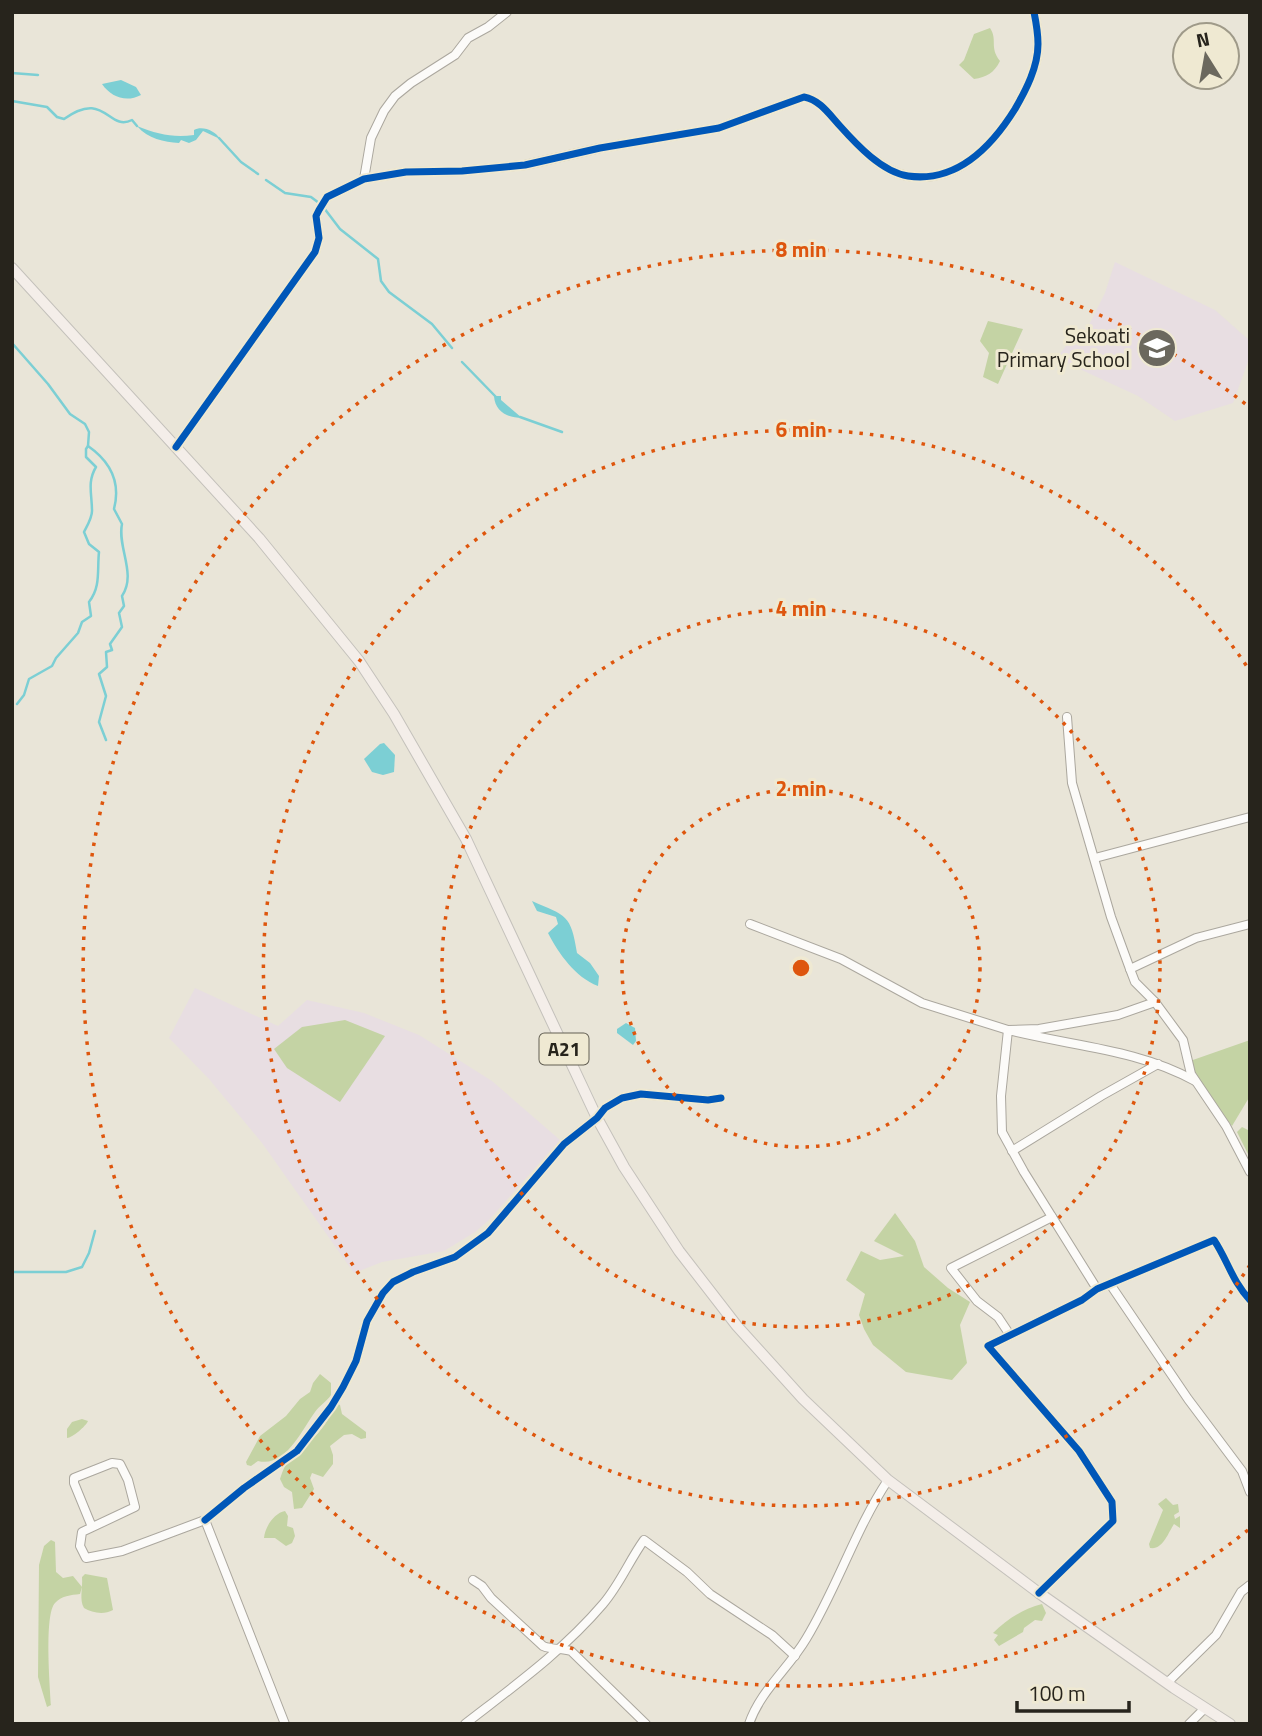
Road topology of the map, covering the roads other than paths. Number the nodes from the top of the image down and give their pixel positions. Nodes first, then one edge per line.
1 (507, 12) edge
2 (1034, 12) edge
3 (364, 179) junction
4 (12, 268) edge
5 (176, 447) junction
6 (1067, 717) dead end
7 (1250, 817) edge
8 (1096, 858) junction
9 (750, 924) dead end
10 (1250, 924) edge
11 (1130, 969) junction
12 (1155, 1002) junction
13 (1008, 1030) junction
14 (1158, 1064) junction
15 (1195, 1081) junction
16 (721, 1098) dead end
17 (597, 1118) junction
18 (1012, 1151) junction
19 (1250, 1172) edge
20 (1052, 1217) junction
21 (1110, 1284) junction
22 (1097, 1289) junction
23 (1250, 1300) edge
24 (1010, 1335) junction
25 (888, 1480) junction
26 (1250, 1492) edge
27 (205, 1520) junction
28 (92, 1527) junction
29 (473, 1580) dead end
30 (1250, 1585) edge
31 (1039, 1593) junction
32 (561, 1648) junction
33 (795, 1656) junction
34 (1167, 1683) junction
35 (1206, 1708) junction
36 (285, 1724) edge
37 (465, 1724) edge
38 (646, 1724) edge
39 (749, 1724) edge
40 (1189, 1724) edge
41 (1230, 1724) edge

1 - 3 street
2 - 3 street
3 - 5 street
4 - 5 main road, A21
5 - 17 main road, A21
6 - 8 street
7 - 8 street
8 - 11 street
9 - 13 street
10 - 11 street
11 - 12 street
12 - 13 street
12 - 15 street
13 - 14 street
13 - 18 street
14 - 15 street
14 - 18 street
15 - 19 street
16 - 17 street
17 - 25 main road, A21
17 - 27 street
18 - 20 street
20 - 22 street
20 - 24 street
21 - 22 street
21 - 23 street
21 - 26 street
22 - 24 street
24 - 31 street
25 - 31 main road, A21
25 - 33 street
27 - 28 street
27 - 36 street
28 - 28 street
29 - 32 street
30 - 34 street
31 - 34 main road, A21
32 - 33 street
32 - 37 street
32 - 38 street
33 - 39 street
34 - 35 main road, A21
35 - 40 street
35 - 41 main road, A21

